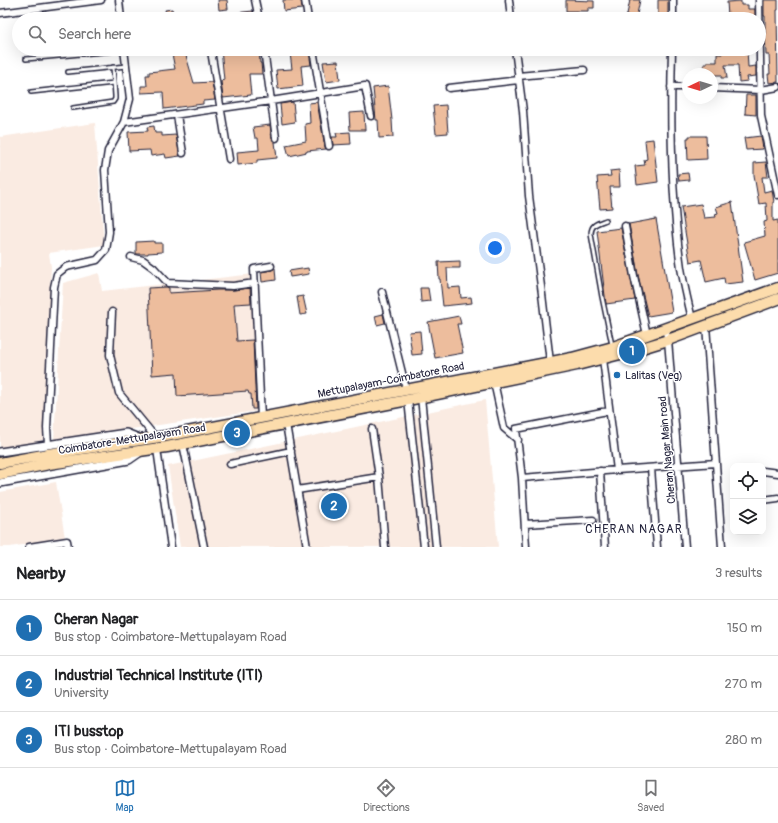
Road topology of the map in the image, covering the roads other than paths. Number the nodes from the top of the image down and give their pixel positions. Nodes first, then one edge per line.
1 (101, 0) edge
2 (119, 0) edge
3 (255, 0) edge
4 (305, 0) edge
5 (509, 0) edge
6 (673, 0) edge
7 (759, 0) edge
8 (120, 12) edge
9 (258, 12) edge
10 (307, 12) edge
11 (510, 12) edge
12 (673, 12) edge
13 (759, 12) edge
14 (0, 13) edge
15 (59, 56) edge
16 (125, 56) edge
17 (213, 56) edge
18 (265, 56) edge
19 (314, 56) edge
20 (516, 56) edge
21 (672, 56) edge
22 (760, 56) edge
23 (26, 59) dead end
24 (126, 66) junction
25 (113, 67) junction
26 (584, 70) dead end
27 (68, 72) dead end
28 (519, 78) junction
29 (114, 84) junction
30 (671, 87) junction
31 (682, 87) edge
32 (778, 87) edge
33 (449, 88) dead end
34 (718, 88) edge
35 (761, 90) junction
36 (31, 92) dead end
37 (320, 93) junction
38 (271, 101) junction
39 (73, 108) dead end
40 (220, 108) junction
41 (177, 115) junction
42 (371, 116) dead end
43 (124, 122) junction
44 (276, 138) dead end
45 (329, 146) dead end
46 (183, 153) dead end
47 (229, 159) dead end
48 (778, 195) edge
49 (606, 220) dead end
50 (625, 226) dead end
51 (131, 257) dead end
52 (271, 266) dead end
53 (255, 283) junction
54 (778, 288) edge
55 (382, 292) dead end
56 (778, 299) edge
57 (112, 312) dead end
58 (692, 319) junction
59 (706, 325) junction
60 (665, 329) junction
61 (647, 335) junction
62 (668, 340) junction
63 (613, 347) junction
64 (603, 359) junction
65 (550, 362) junction
66 (494, 382) junction
67 (406, 390) junction
68 (421, 397) junction
69 (408, 400) junction
70 (609, 411) junction
71 (261, 418) junction
72 (286, 424) junction
73 (372, 429) dead end
74 (156, 438) junction
75 (143, 440) junction
76 (518, 440) junction
77 (48, 444) junction
78 (183, 444) junction
79 (157, 449) junction
80 (142, 451) junction
81 (291, 451) junction
82 (0, 452) edge
83 (0, 463) edge
84 (230, 464) dead end
85 (716, 464) junction
86 (678, 466) junction
87 (651, 468) junction
88 (617, 470) junction
89 (600, 471) junction
90 (766, 471) edge
91 (778, 473) edge
92 (0, 474) edge
93 (379, 477) junction
94 (522, 478) junction
95 (0, 483) edge
96 (297, 490) junction
97 (778, 498) edge
98 (766, 500) edge
99 (593, 520) dead end
100 (525, 524) junction
101 (29, 547) edge
102 (68, 547) edge
103 (171, 547) edge
104 (204, 547) edge
105 (307, 547) edge
106 (385, 547) edge
107 (424, 547) edge
108 (436, 547) edge
109 (526, 547) edge
110 (605, 547) edge
111 (657, 547) edge
112 (685, 547) edge
113 (722, 547) edge

1 - 14 street
2 - 8 street
3 - 9 street
4 - 10 street
5 - 11 street
6 - 12 street
7 - 13 street
15 - 23 lane
16 - 24 street
17 - 40 street
18 - 38 street
19 - 37 street
20 - 28 street
21 - 30 street
22 - 35 street
24 - 25 lane
24 - 43 street
25 - 27 lane
25 - 29 lane
26 - 28 street
28 - 33 street
28 - 65 street
29 - 36 lane
29 - 39 lane
30 - 31 street
30 - 58 street
32 - 35 street
34 - 35 street
35 - 48 street
37 - 38 street
37 - 42 street
37 - 45 street
38 - 40 street
38 - 44 street
40 - 41 street
40 - 47 street
41 - 43 street
41 - 46 street
43 - 77 street
49 - 63 lane
50 - 61 street
51 - 53 street
52 - 53 street
53 - 71 street
54 - 58 highway, Mettupalayam-Coimbatore Road
55 - 67 street
56 - 59 highway, Coimbatore-Mettupalayam Road
57 - 74 street
58 - 60 highway, Mettupalayam-Coimbatore Road
59 - 62 highway, Coimbatore-Mettupalayam Road
59 - 85 street
60 - 61 highway, Mettupalayam-Coimbatore Road
60 - 62 street, Cheran Nagar Main road
61 - 63 highway, Mettupalayam-Coimbatore Road
62 - 64 highway, Coimbatore-Mettupalayam Road
62 - 86 street, Cheran Nagar Main road
63 - 65 highway, Mettupalayam-Coimbatore Road
64 - 66 highway, Coimbatore-Mettupalayam Road
64 - 70 street
65 - 67 highway, Mettupalayam-Coimbatore Road
66 - 68 highway, Coimbatore-Mettupalayam Road
66 - 76 street
67 - 71 highway, Mettupalayam-Coimbatore Road
68 - 69 highway, Coimbatore-Mettupalayam Road
68 - 108 street
69 - 72 highway, Coimbatore-Mettupalayam Road
69 - 107 street
70 - 76 street
70 - 88 street
71 - 74 highway, Mettupalayam-Coimbatore Road
72 - 78 highway, Coimbatore-Mettupalayam Road
72 - 81 street
73 - 93 street
74 - 75 highway, Mettupalayam-Coimbatore Road
75 - 77 street
75 - 83 highway, Mettupalayam-Coimbatore Road
76 - 94 street
77 - 82 street
78 - 79 highway, Coimbatore-Mettupalayam Road
78 - 104 street
79 - 80 highway, Coimbatore-Mettupalayam Road
79 - 103 street
80 - 92 highway, Coimbatore-Mettupalayam Road
80 - 95 street
81 - 84 street
81 - 96 street
85 - 86 street
85 - 113 street
86 - 87 street
86 - 112 street, Cheran Nagar Main road
87 - 88 street
87 - 111 street
88 - 89 street
89 - 94 street
89 - 110 street
90 - 91 street
93 - 96 street
93 - 106 street
94 - 100 street
96 - 105 street
97 - 98 street
99 - 100 street
100 - 109 street
101 - 102 street

